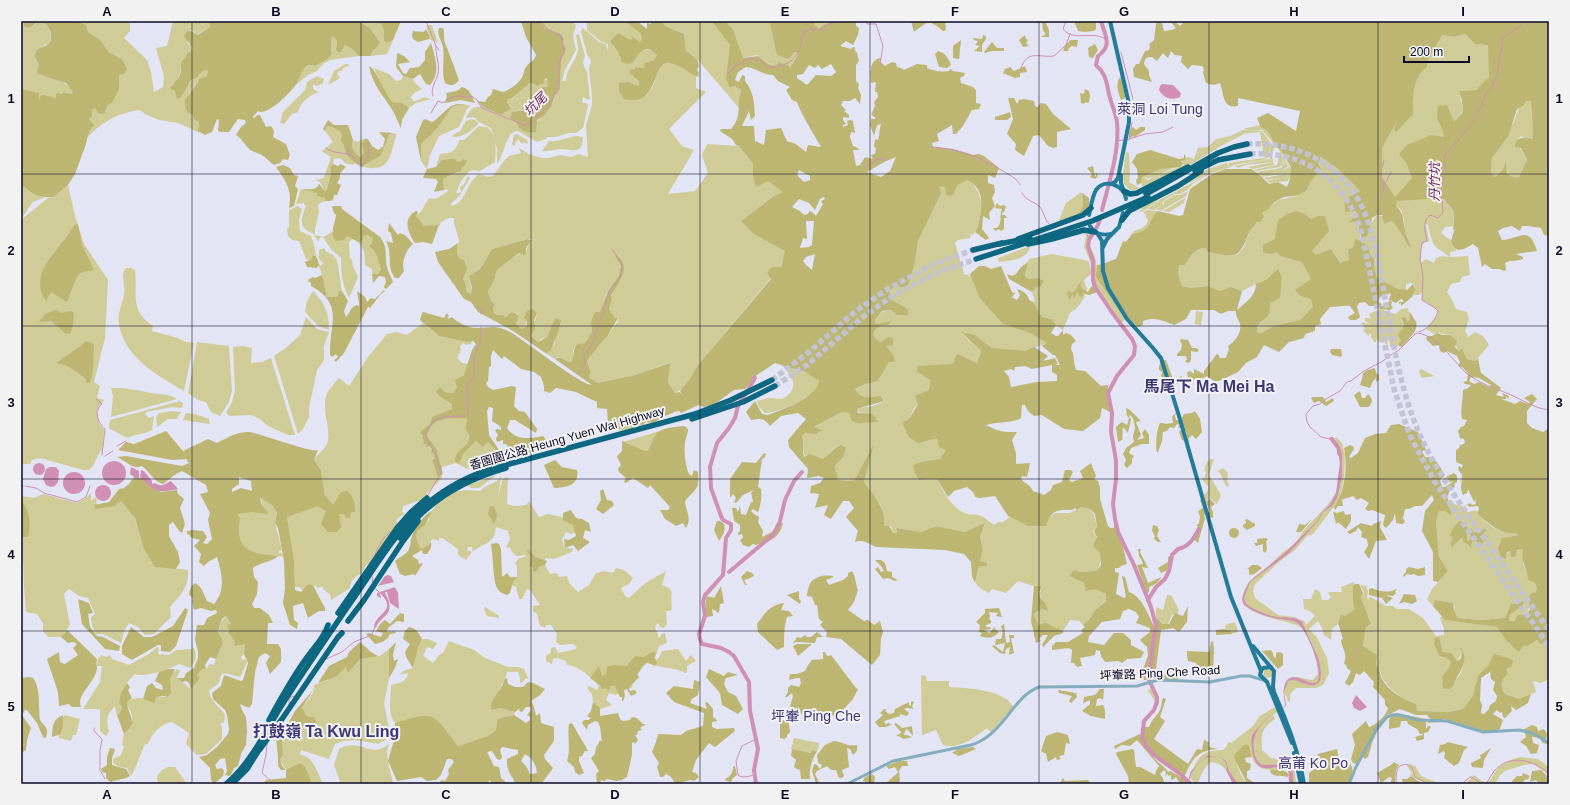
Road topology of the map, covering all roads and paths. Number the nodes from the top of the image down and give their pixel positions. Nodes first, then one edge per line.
1 (1110, 21) edge
2 (1247, 144) tunnel mouth
3 (1250, 154) tunnel mouth
4 (1207, 160) junction
5 (1216, 161) junction
6 (1121, 164) junction
7 (1114, 184) junction
8 (1123, 190) junction
9 (1147, 195) junction
10 (1126, 200) dead end
11 (1091, 208) junction
12 (1123, 213) dead end
13 (1089, 215) dead end
14 (1122, 220) junction
15 (1094, 231) junction
16 (1113, 234) junction
17 (999, 244) junction
18 (1103, 249) junction
19 (973, 250) tunnel mouth
20 (1001, 251) junction
21 (976, 259) tunnel mouth
22 (772, 380) tunnel mouth
23 (776, 386) tunnel mouth
24 (666, 424) junction
25 (434, 499) junction
26 (338, 613) dead end
27 (348, 621) dead end
28 (328, 625) dead end
29 (342, 633) dead end
30 (1248, 639) junction
31 (1271, 667) junction
32 (1261, 671) junction
33 (1250, 676) junction
34 (1274, 677) junction
35 (1264, 680) junction
36 (1279, 708) junction
37 (1549, 743) edge
38 (260, 749) junction
39 (254, 752) junction
40 (226, 784) edge
41 (232, 784) edge
42 (847, 784) edge
43 (1303, 784) edge
44 (1349, 784) edge

1 - 6 main road
2 - 4 highway
3 - 5 highway
4 - 8 highway
4 - 9 highway
5 - 9 highway
5 - 14 highway
6 - 7 main road
6 - 8 main road
7 - 8 main road
7 - 11 main road
8 - 10 main road
9 - 17 highway, bridge
9 - 20 highway, bridge
11 - 13 main road
11 - 17 highway, bridge
12 - 14 main road
14 - 16 main road
15 - 16 main road
15 - 18 main road
15 - 20 highway, bridge
16 - 18 main road
17 - 19 highway
18 - 30 main road
20 - 21 highway
22 - 24 highway, 香園圍公路 Heung Yuen Wai Highway
23 - 24 highway, 香園圍公路 Heung Yuen Wai Highway
24 - 25 highway, 香園圍公路 Heung Yuen Wai Highway
25 - 26 highway
25 - 27 highway
25 - 38 highway
25 - 39 highway
28 - 39 highway
29 - 38 highway
30 - 31 main road
30 - 32 main road
31 - 32 main road
31 - 34 main road
32 - 33 street
32 - 35 main road
33 - 35 street, 坪輋路 Ping Che Road
33 - 42 street, 坪輋路 Ping Che Road
34 - 35 main road
34 - 36 main road
35 - 36 main road
36 - 43 main road
37 - 44 street
38 - 41 highway
39 - 40 highway

